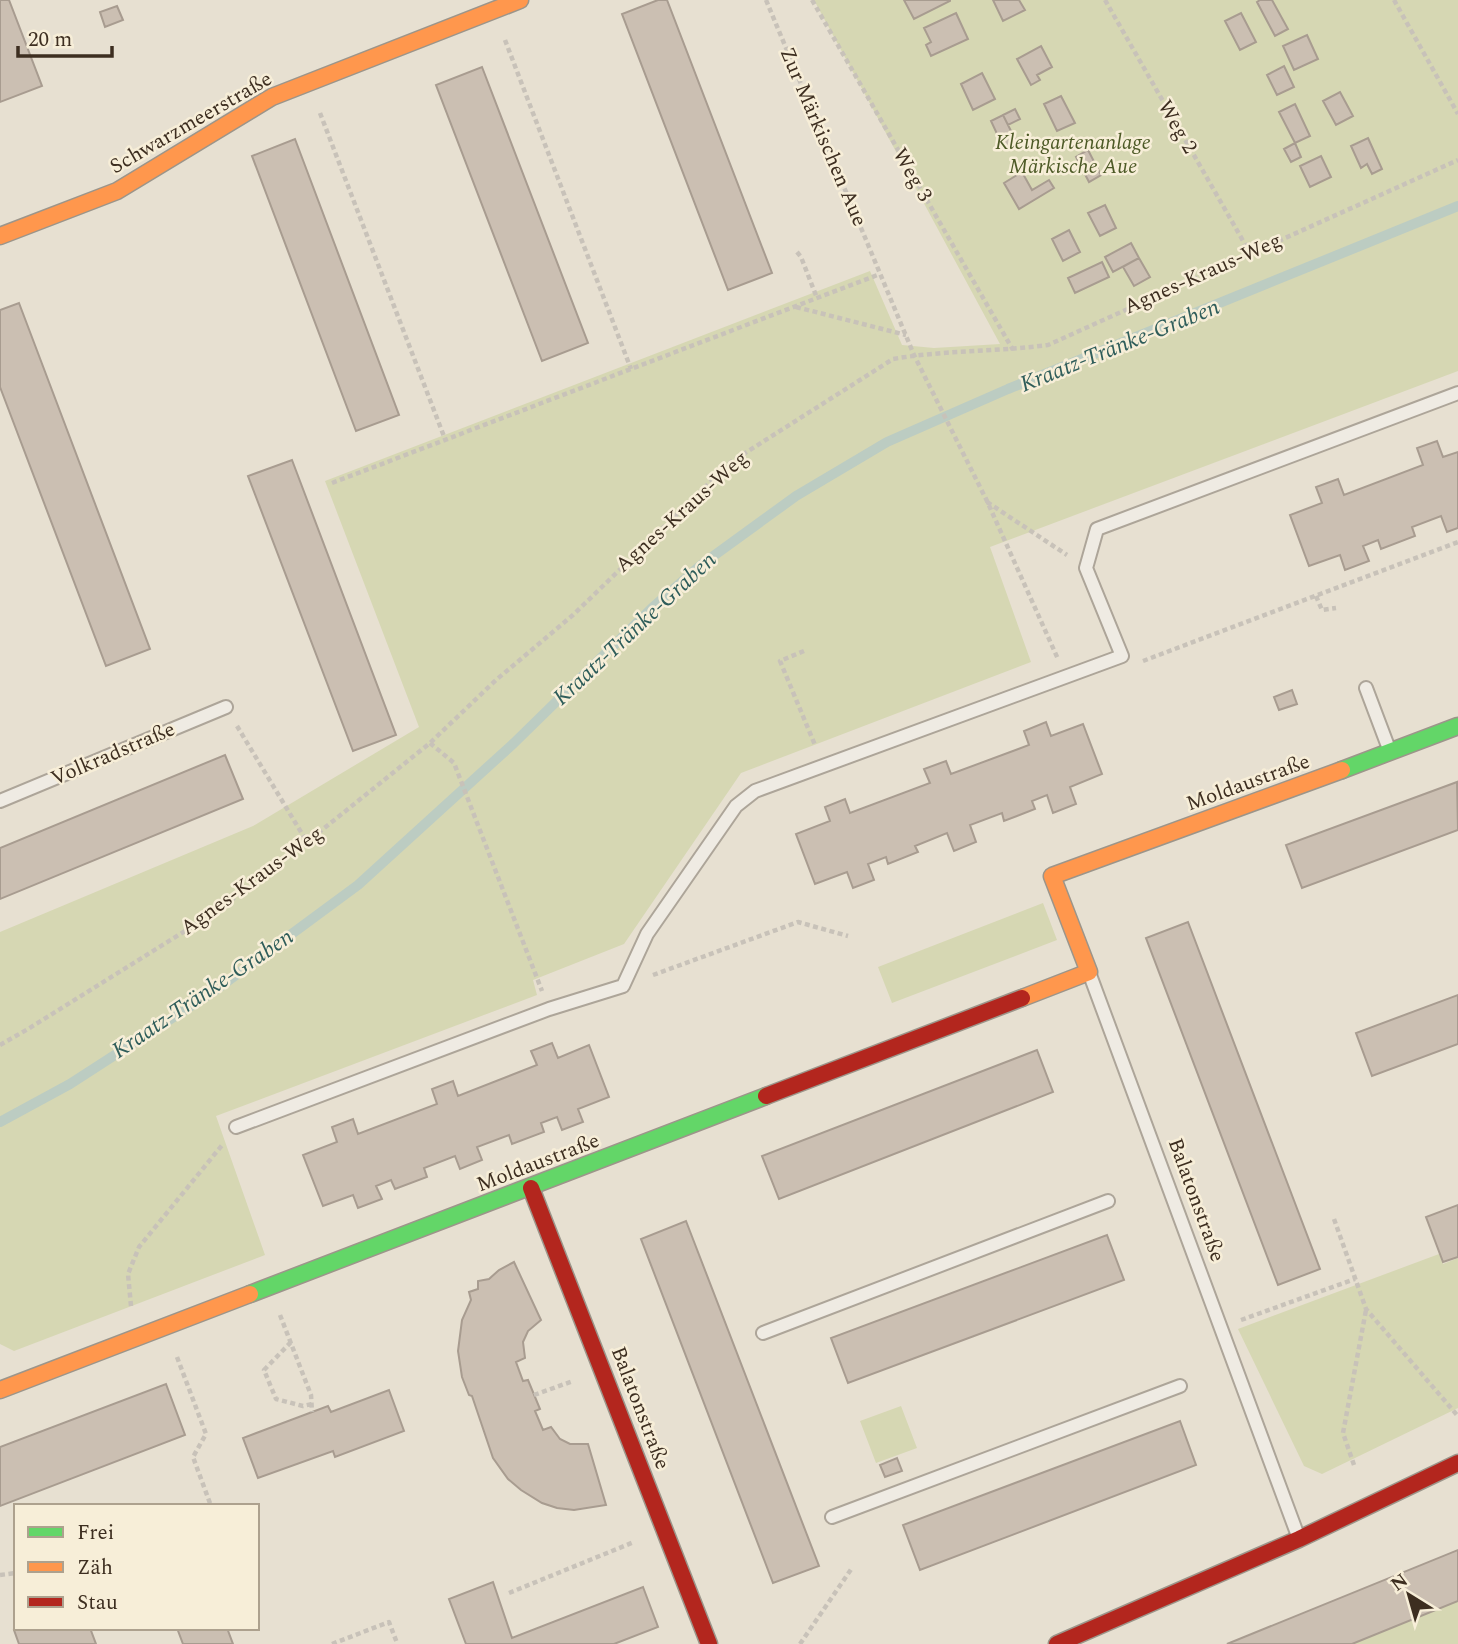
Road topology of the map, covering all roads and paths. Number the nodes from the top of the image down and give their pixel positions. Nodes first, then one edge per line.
1 (520, 0) edge
2 (766, 0) edge
3 (812, 0) edge
4 (1105, 0) edge
5 (1394, 0) edge
6 (505, 40) dead end
7 (318, 107) dead end
8 (1458, 114) edge
9 (1458, 160) edge
10 (0, 236) edge
11 (797, 253) dead end
12 (1250, 253) junction
13 (880, 274) junction
14 (817, 298) junction
15 (794, 306) junction
16 (907, 335) junction
17 (1013, 350) junction
18 (914, 355) junction
19 (631, 369) junction
20 (1458, 393) edge
21 (445, 439) junction
22 (332, 483) dead end
23 (986, 501) junction
24 (1458, 542) edge
25 (1086, 568) junction
26 (1316, 596) junction
27 (1336, 608) dead end
28 (804, 651) dead end
29 (1138, 663) dead end
30 (1066, 675) junction
31 (1366, 688) dead end
32 (226, 707) joint
33 (1458, 726) edge
34 (430, 743) junction
35 (1390, 752) junction
36 (823, 766) junction
37 (0, 801) edge
38 (307, 842) junction
39 (1052, 876) joint
40 (848, 936) dead end
41 (1089, 972) junction
42 (623, 986) junction
43 (549, 1009) junction
44 (0, 1045) edge
45 (236, 1127) joint
46 (531, 1188) junction
47 (1108, 1201) dead end
48 (1334, 1219) dead end
49 (1355, 1279) junction
50 (1366, 1309) junction
51 (166, 1328) junction
52 (1221, 1328) junction
53 (763, 1333) dead end
54 (142, 1337) junction
55 (1180, 1386) dead end
56 (0, 1390) edge
57 (312, 1404) junction
58 (312, 1412) dead end
59 (1457, 1415) edge
60 (1458, 1463) edge
61 (1354, 1465) dead end
62 (210, 1504) edge
63 (832, 1517) dead end
64 (1299, 1539) junction
65 (636, 1541) dead end
66 (852, 1568) dead end
67 (509, 1593) dead end
68 (397, 1643) edge
69 (332, 1644) edge
70 (709, 1644) edge
71 (800, 1644) edge
72 (1057, 1644) edge

1 - 10 street, Schwarzmeerstraße
2 - 13 path, Zur Märkischen Aue
3 - 17 path, Weg 3
4 - 12 path, Weg 2
5 - 8 path
6 - 19 path
7 - 21 path
9 - 12 path, Agnes-Kraus-Weg
11 - 14 path
12 - 17 path, Agnes-Kraus-Weg
13 - 14 path
13 - 16 path, Zur Märkischen Aue
14 - 15 path
15 - 16 path
15 - 19 path
16 - 18 path, Zur Märkischen Aue
17 - 18 path, Agnes-Kraus-Weg
18 - 23 path, Zur Märkischen Aue
18 - 34 path, Agnes-Kraus-Weg
19 - 21 path
20 - 25 lane
21 - 22 path
23 - 25 path
23 - 30 path
24 - 26 path
25 - 30 lane
26 - 27 path
26 - 29 path
28 - 36 path
30 - 36 lane
31 - 35 lane
32 - 37 lane, Volkradstraße
32 - 38 path
33 - 35 street, Moldaustraße
34 - 38 path, Agnes-Kraus-Weg
34 - 43 path
35 - 39 street, Moldaustraße
36 - 42 lane
38 - 44 path, Agnes-Kraus-Weg
39 - 41 street, Balatonstraße
40 - 42 path
41 - 46 street, Moldaustraße
41 - 52 lane, Balatonstraße
42 - 43 lane
43 - 45 lane
45 - 54 path
46 - 51 street, Moldaustraße
46 - 70 street, Balatonstraße
47 - 53 lane
48 - 49 path
49 - 50 path
49 - 52 path
50 - 59 path
50 - 61 path
51 - 54 street, Moldaustraße
51 - 62 path
52 - 64 lane, Balatonstraße
54 - 56 street, Moldaustraße
55 - 63 lane
57 - 57 path
57 - 58 path
60 - 64 street
64 - 72 street
65 - 67 path
66 - 71 path
68 - 69 path

